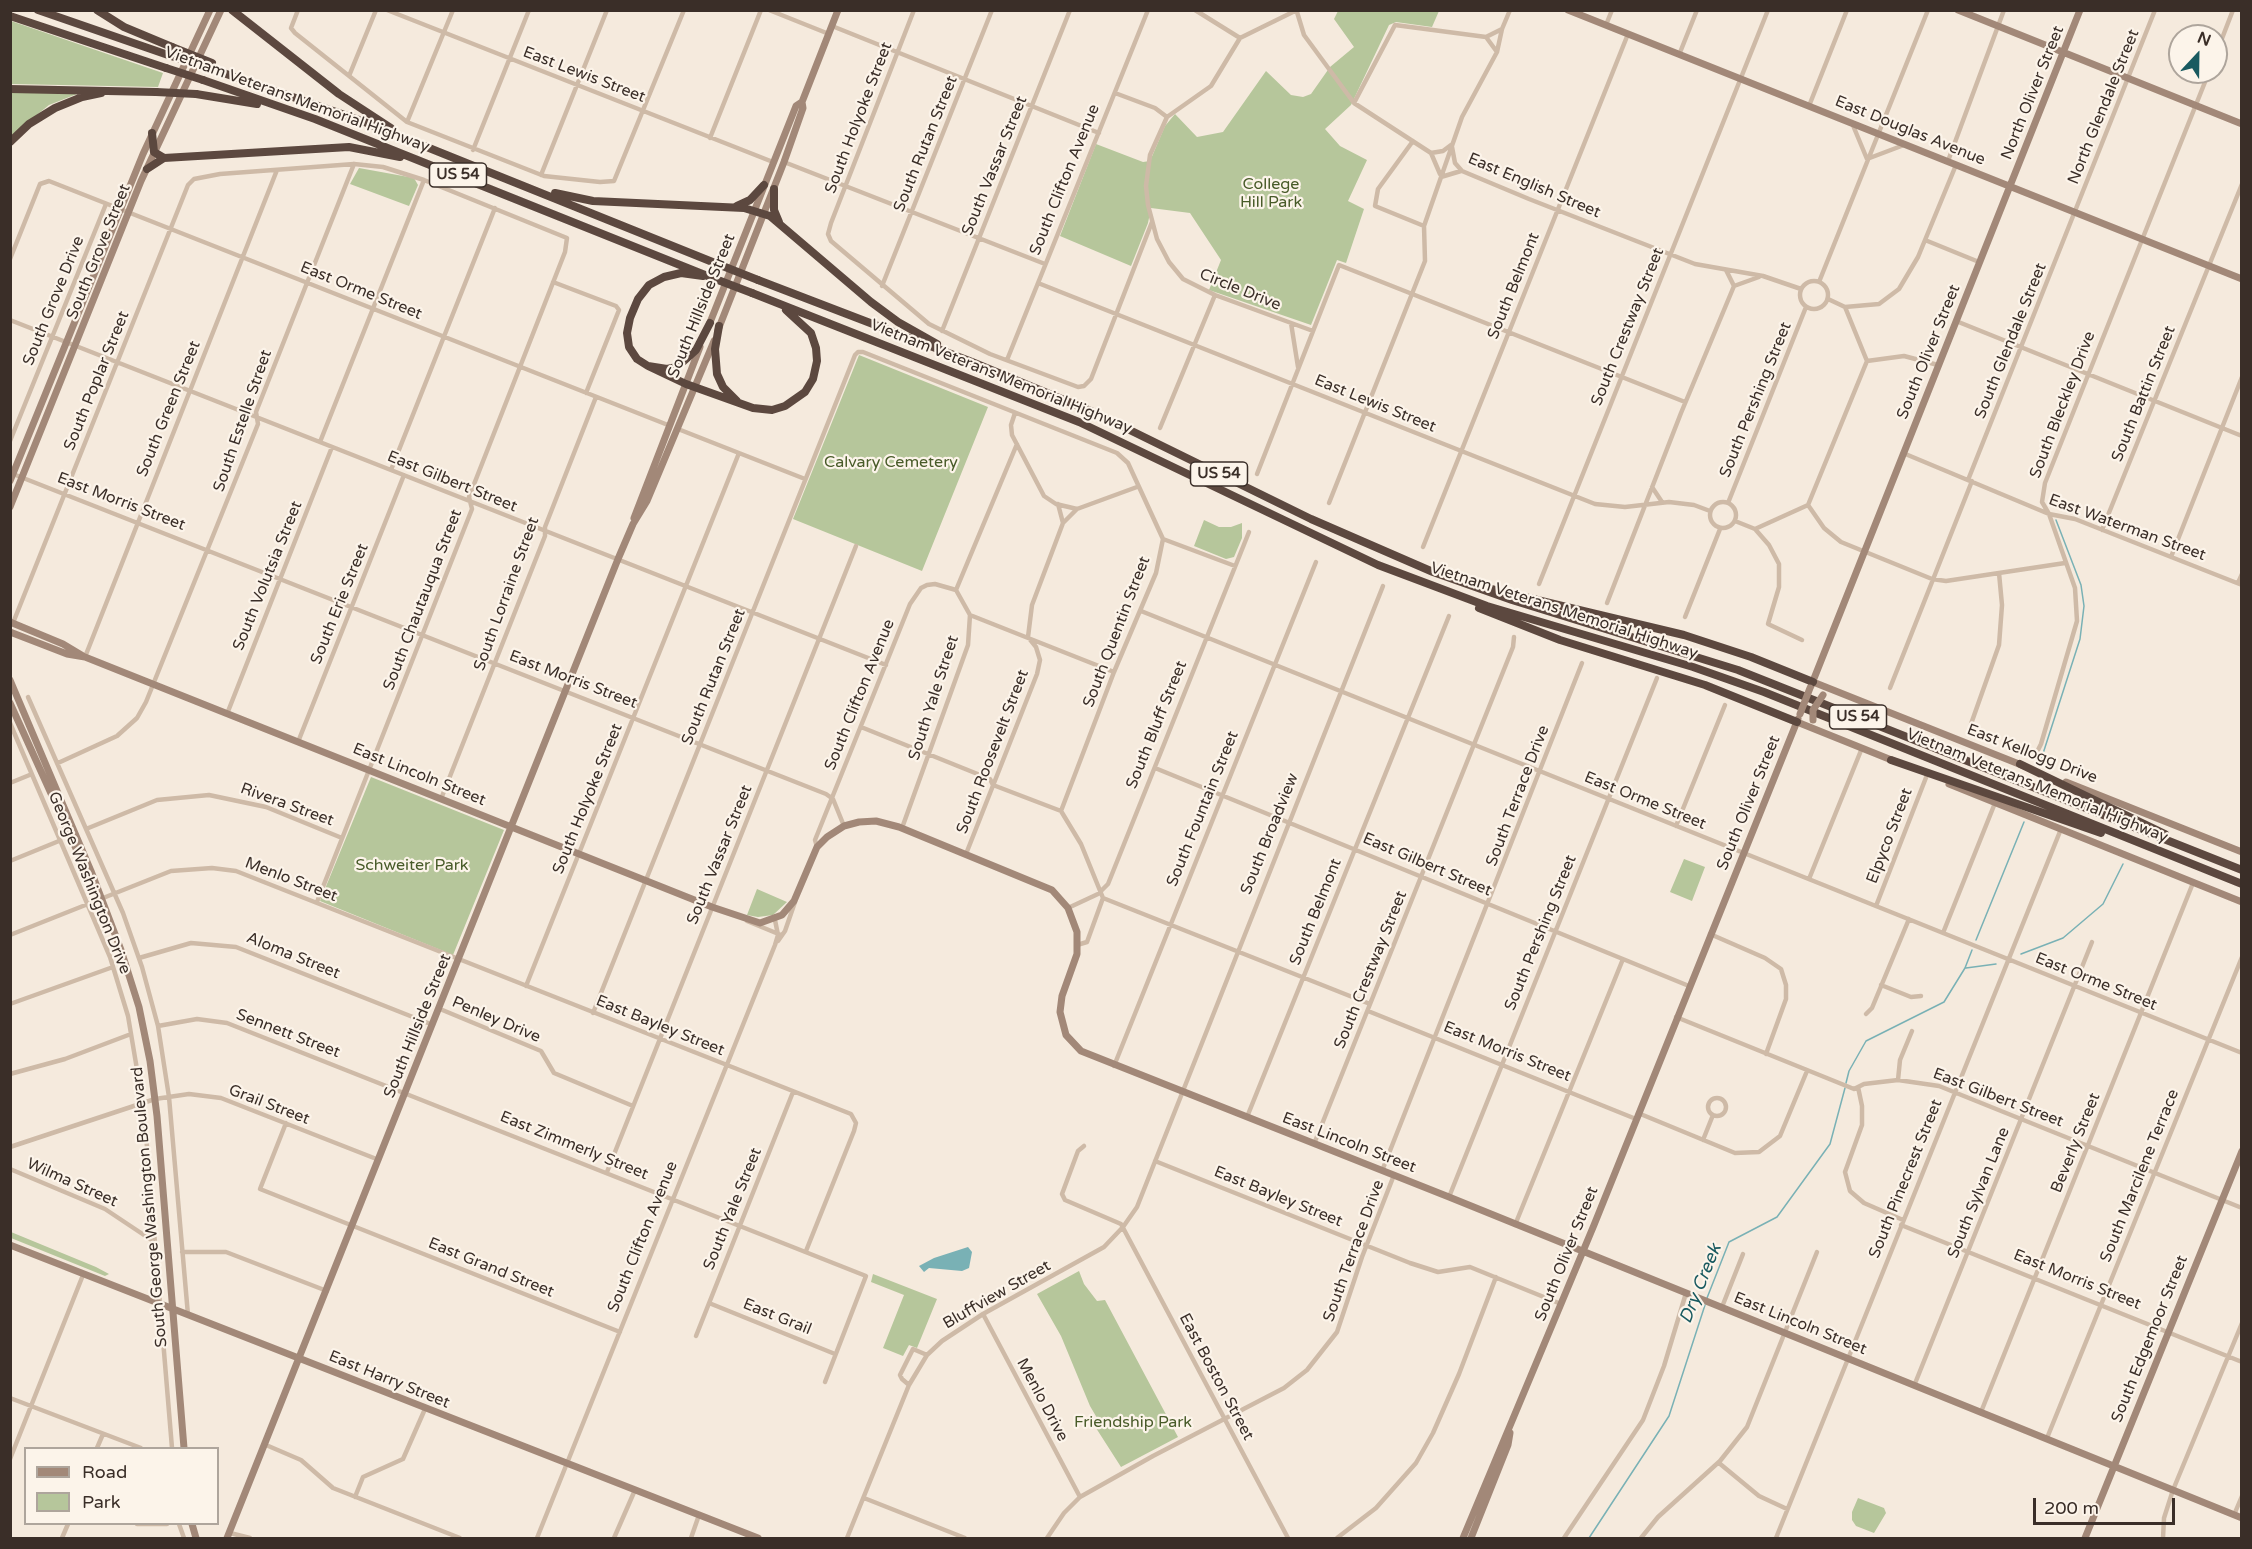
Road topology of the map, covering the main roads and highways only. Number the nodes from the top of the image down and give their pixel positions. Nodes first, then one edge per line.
1 (38, 10) edge
2 (97, 10) edge
3 (210, 10) edge
4 (221, 10) edge
5 (231, 10) edge
6 (838, 10) edge
7 (1568, 10) edge
8 (1958, 10) edge
9 (2080, 10) edge
10 (10, 16) edge
11 (172, 51) junction
12 (2064, 52) junction
13 (10, 89) edge
14 (129, 91) junction
15 (802, 102) junction
16 (315, 119) junction
17 (2241, 124) edge
18 (152, 133) junction
19 (10, 142) edge
20 (423, 145) junction
21 (154, 152) junction
22 (164, 158) junction
23 (435, 166) junction
24 (147, 169) junction
25 (516, 182) junction
26 (764, 186) junction
27 (2010, 186) junction
28 (774, 189) junction
29 (734, 207) junction
30 (754, 212) junction
31 (763, 215) junction
32 (781, 224) junction
33 (710, 277) junction
34 (2241, 279) edge
35 (776, 303) junction
36 (710, 323) junction
37 (719, 326) junction
38 (972, 362) junction
39 (648, 366) junction
40 (686, 384) junction
41 (695, 388) junction
42 (746, 406) junction
43 (12, 476) edge
44 (10, 507) edge
45 (633, 524) junction
46 (1466, 585) junction
47 (1455, 595) junction
48 (12, 623) edge
49 (10, 632) edge
50 (23, 637) junction
51 (10, 640) edge
52 (85, 657) junction
53 (10, 680) edge
54 (1811, 685) junction
55 (1837, 692) junction
56 (11, 705) edge
57 (1798, 718) junction
58 (1821, 731) junction
59 (1891, 760) junction
60 (2020, 764) junction
61 (513, 827) junction
62 (2241, 852) edge
63 (2203, 868) junction
64 (2241, 870) edge
65 (2241, 884) edge
66 (100, 898) junction
67 (2241, 902) edge
68 (775, 920) joint
69 (1062, 1021) joint
70 (2241, 1150) edge
71 (11, 1247) edge
72 (1583, 1253) junction
73 (174, 1309) junction
74 (300, 1359) junction
75 (1510, 1430) junction
76 (184, 1447) edge
77 (2114, 1466) junction
78 (2238, 1516) edge
79 (229, 1536) edge
80 (758, 1539) edge
81 (1463, 1539) edge
82 (1471, 1539) edge
83 (2085, 1539) edge

1 - 11 highway, Vietnam Veterans Memorial Highway
2 - 11 highway
3 - 18 main road, South Grove Street
4 - 21 main road, South Grove Street
5 - 20 highway
6 - 15 main road, South Hillside Street
7 - 27 main road, East Douglas Avenue
8 - 12 main road
9 - 12 main road, North Oliver Street
10 - 16 highway, Vietnam Veterans Memorial Highway / US 54, bridge
11 - 20 highway, Vietnam Veterans Memorial Highway / US 54, bridge
12 - 17 main road
12 - 27 main road, North Oliver Street
13 - 14 highway
14 - 16 highway, bridge
14 - 19 highway
15 - 26 main road, South Hillside Street
15 - 28 main road, South Hillside Street
16 - 23 highway, Vietnam Veterans Memorial Highway / US 54
18 - 21 highway
18 - 43 main road, South Grove Street
20 - 25 highway, Vietnam Veterans Memorial Highway / US 54
21 - 22 highway
21 - 24 main road, South Grove Street
22 - 23 highway
22 - 24 highway
23 - 33 highway, Vietnam Veterans Memorial Highway / US 54
24 - 44 main road, South Grove Street
25 - 29 highway
25 - 38 highway, Vietnam Veterans Memorial Highway / US 54, bridge
26 - 29 highway
26 - 30 main road, South Hillside Street
27 - 34 main road, East Douglas Avenue
27 - 54 main road, South Oliver Street
28 - 31 main road, South Hillside Street
28 - 32 highway
29 - 30 highway
30 - 31 highway
30 - 36 main road, South Hillside Street
31 - 32 highway
31 - 37 main road, South Hillside Street
32 - 38 highway
33 - 35 highway, Vietnam Veterans Memorial Highway / US 54, bridge
33 - 39 highway
35 - 42 highway
35 - 47 highway, Vietnam Veterans Memorial Highway / US 54
36 - 39 highway
36 - 40 main road, South Hillside Street
37 - 41 main road, South Hillside Street
37 - 42 highway
38 - 46 highway, Vietnam Veterans Memorial Highway / US 54
39 - 40 highway
40 - 41 highway
40 - 45 main road, South Hillside Street
41 - 42 highway
41 - 45 main road, South Hillside Street
45 - 61 main road, South Hillside Street
46 - 54 highway
46 - 64 highway, Vietnam Veterans Memorial Highway / US 54
47 - 57 highway
47 - 63 highway, Vietnam Veterans Memorial Highway / US 54
48 - 52 main road, East Lincoln Street
49 - 50 main road, East Lincoln Street
50 - 51 main road
50 - 52 main road, East Lincoln Street
52 - 61 main road, East Lincoln Street
53 - 66 main road, South George Washington Boulevard
54 - 55 main road, East Kellogg Drive
54 - 57 main road, South Oliver Street, bridge
55 - 58 main road, bridge
55 - 60 main road, East Kellogg Drive
56 - 66 main road, South George Washington Boulevard
57 - 58 main road
57 - 72 main road, South Oliver Street
58 - 59 main road
59 - 63 highway
59 - 67 main road
60 - 62 main road, East Kellogg Drive
60 - 64 highway
61 - 68 main road, East Lincoln Street
61 - 74 main road, South Hillside Street
63 - 65 highway, Vietnam Veterans Memorial Highway / US 54
66 - 73 main road, South George Washington Boulevard
68 - 69 main road, South Clifton Avenue
69 - 72 main road, East Lincoln Street
70 - 77 main road, South Edgemoor Street
71 - 73 main road, East Harry Street
72 - 75 main road, South Oliver Street
72 - 77 main road, East Lincoln Street
73 - 74 main road, East Harry Street
73 - 76 main road, South George Washington Boulevard
74 - 79 main road, South Hillside Street
74 - 80 main road, East Harry Street
75 - 81 main road, South Oliver Street
75 - 82 main road, South Oliver Street
77 - 78 main road, East Lincoln Street
77 - 83 main road, South Edgemoor Street

